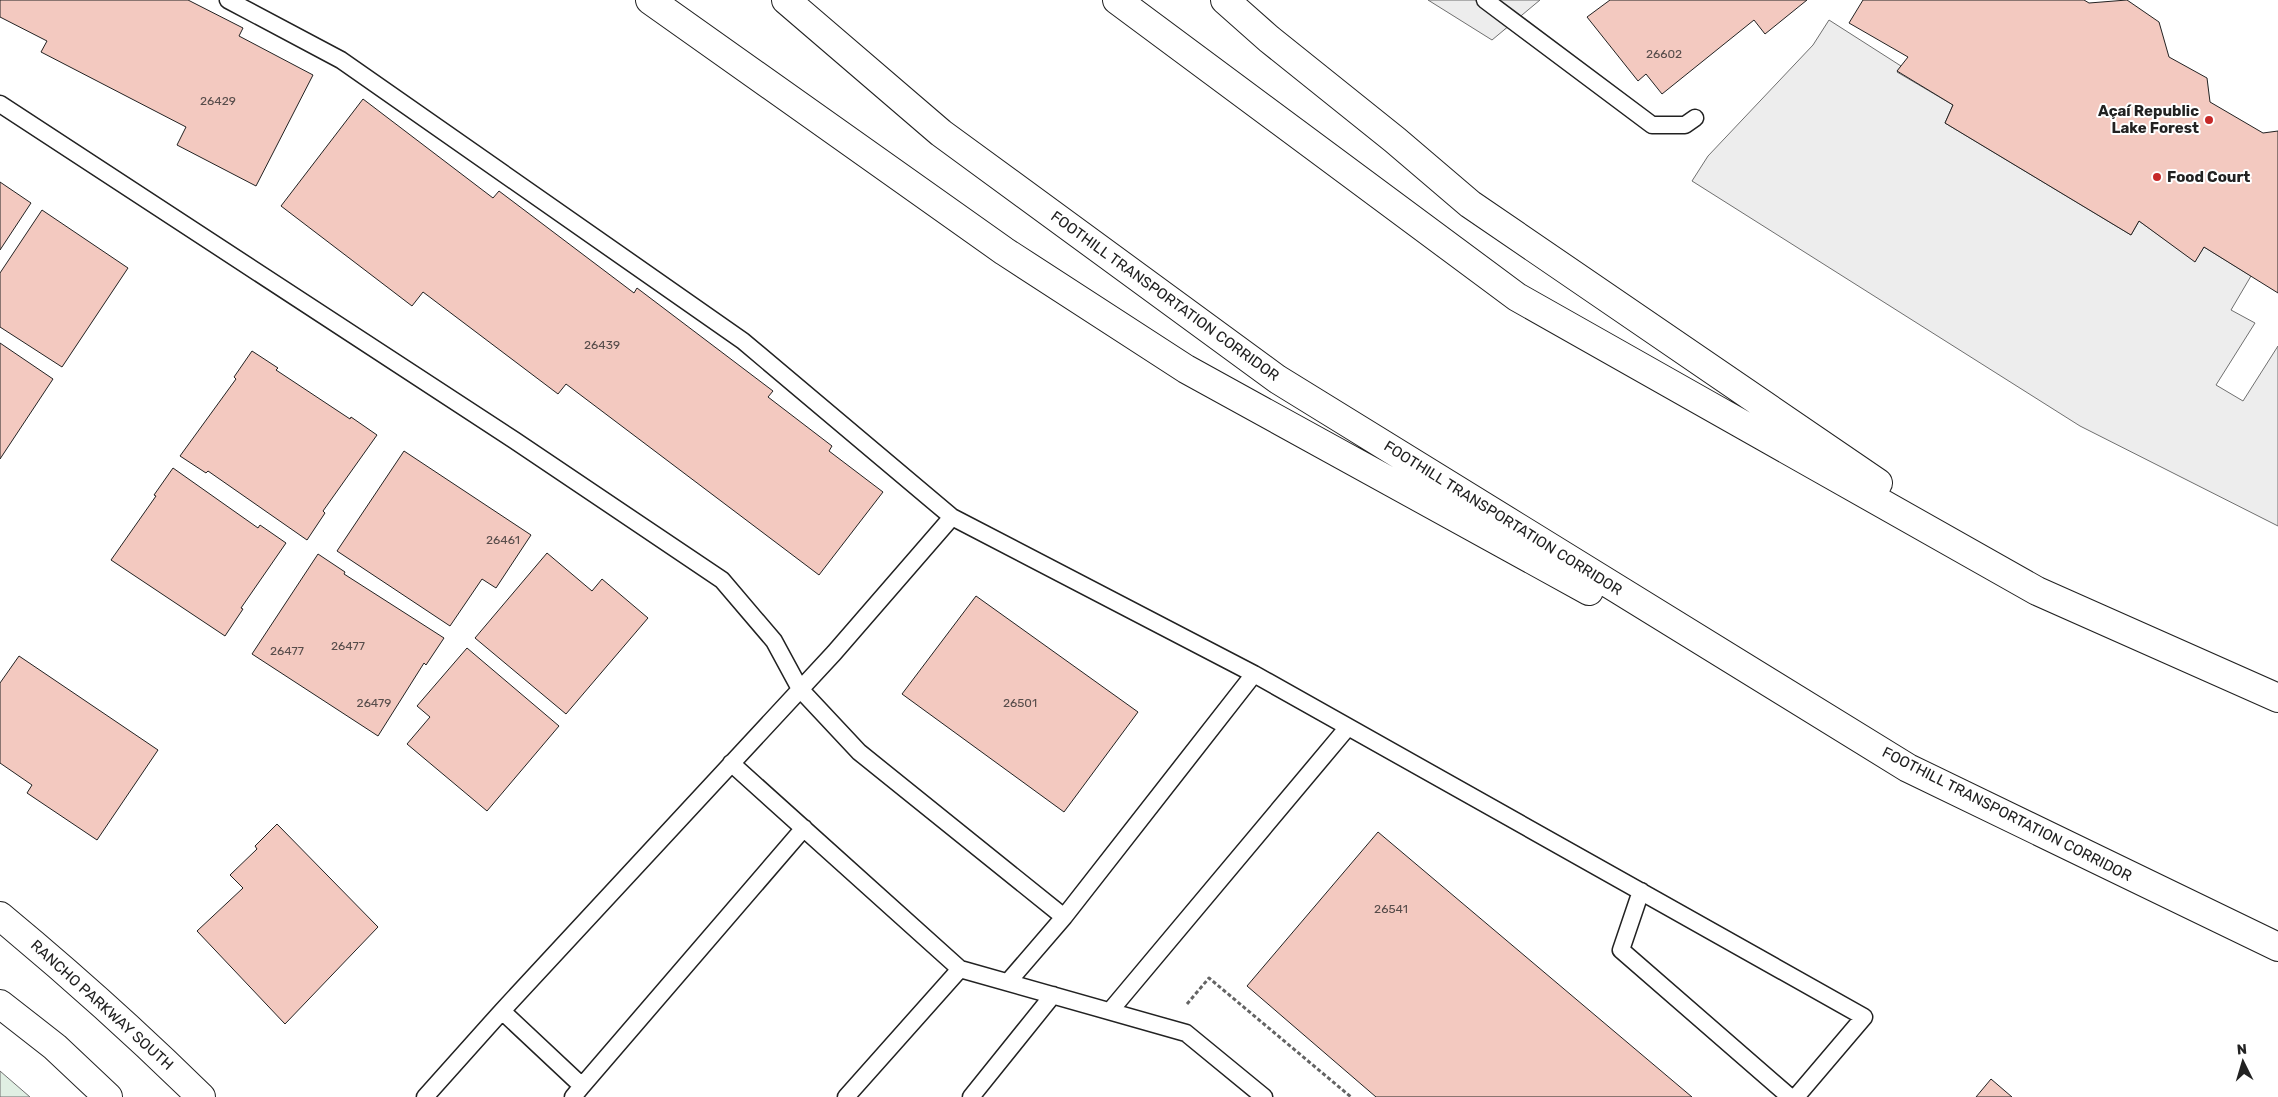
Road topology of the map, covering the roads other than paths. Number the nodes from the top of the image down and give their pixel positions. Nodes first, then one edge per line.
1 (228, 0) edge
2 (650, 0) edge
3 (786, 0) edge
4 (1117, 0) edge
5 (1225, 0) edge
6 (1484, 0) edge
7 (0, 104) edge
8 (1694, 118) dead end
9 (952, 517) junction
10 (2036, 591) junction
11 (1254, 674) junction
12 (800, 689) junction
13 (2278, 698) edge
14 (1348, 727) junction
15 (731, 763) junction
16 (1908, 768) junction
17 (804, 828) junction
18 (1641, 891) junction
19 (0, 916) edge
20 (1064, 916) junction
21 (2278, 946) edge
22 (960, 969) junction
23 (1008, 982) junction
24 (1053, 995) junction
25 (0, 1004) edge
26 (502, 1011) junction
27 (1110, 1011) junction
28 (577, 1092) edge
29 (108, 1097) edge
30 (201, 1097) edge
31 (425, 1097) edge
32 (846, 1097) edge
33 (971, 1097) edge
34 (1264, 1097) edge
35 (1790, 1097) edge
36 (1796, 1097) edge

1 - 9 lane
2 - 16 main road
3 - 16 main road, FOOTHILL TRANSPORTATION CORRIDOR
4 - 10 main road
5 - 10 main road
6 - 8 lane
7 - 12 lane
9 - 11 lane
9 - 12 lane
10 - 13 main road
11 - 14 lane
11 - 20 lane
12 - 15 lane
12 - 20 lane
14 - 18 lane
14 - 27 lane
15 - 17 lane
15 - 26 lane
16 - 21 main road, FOOTHILL TRANSPORTATION CORRIDOR
17 - 22 lane
17 - 28 lane
18 - 35 lane
18 - 36 lane
19 - 30 main road, RANCHO PARKWAY SOUTH
20 - 23 lane
22 - 23 lane
22 - 32 lane
23 - 24 lane
24 - 27 lane
24 - 33 lane
25 - 29 main road
26 - 28 lane
26 - 31 lane
27 - 34 lane

